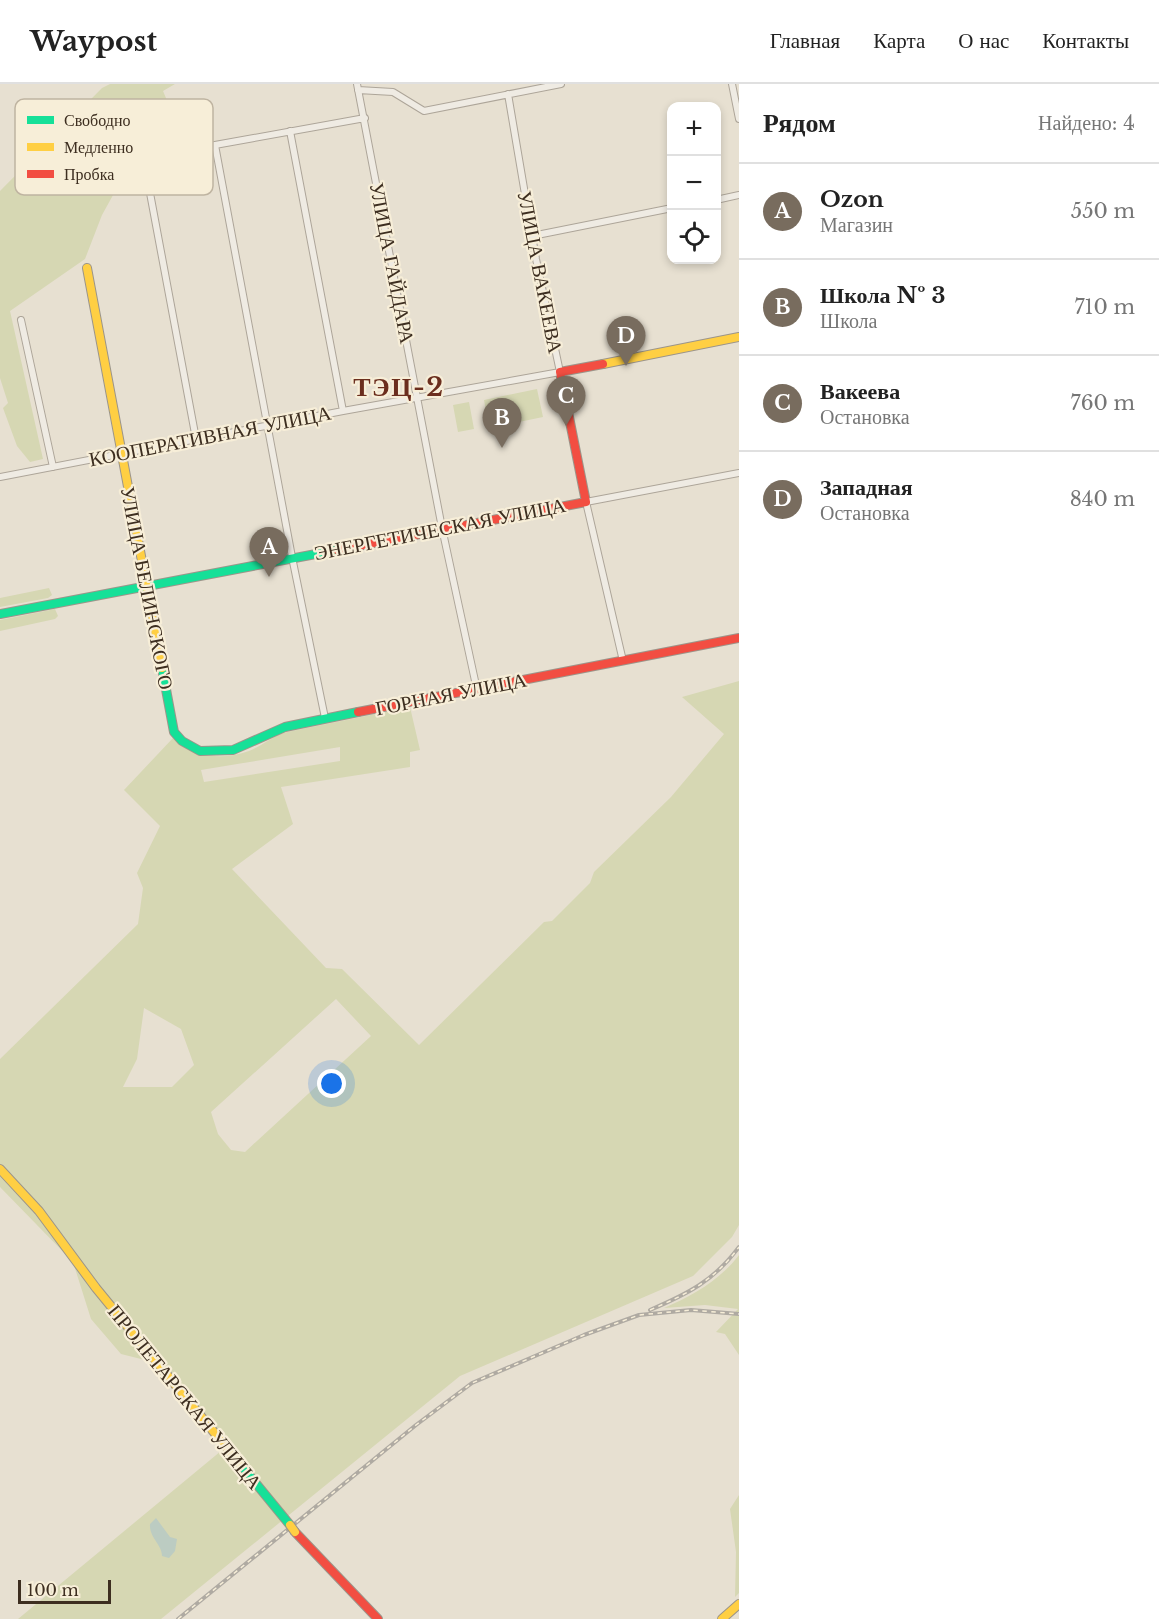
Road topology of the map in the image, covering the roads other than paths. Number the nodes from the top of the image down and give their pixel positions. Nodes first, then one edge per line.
1 (561, 84) edge
2 (732, 84) edge
3 (358, 87) edge
4 (508, 94) junction
5 (364, 118) junction
6 (739, 119) edge
7 (290, 131) junction
8 (215, 145) joint
9 (150, 195) edge
10 (739, 195) edge
11 (721, 199) edge
12 (667, 209) edge
13 (532, 236) junction
14 (87, 268) dead end
15 (21, 320) dead end
16 (739, 337) edge
17 (560, 372) junction
18 (417, 399) junction
19 (342, 411) junction
20 (268, 425) junction
21 (196, 439) junction
22 (122, 454) junction
23 (53, 467) junction
24 (739, 473) edge
25 (0, 477) edge
26 (586, 502) junction
27 (442, 528) junction
28 (292, 557) junction
29 (146, 585) junction
30 (0, 614) edge
31 (739, 638) edge
32 (623, 661) junction
33 (477, 690) junction
34 (325, 718) junction
35 (174, 732) joint
36 (0, 1169) edge
37 (739, 1604) edge
38 (378, 1619) edge
39 (722, 1619) edge

1 - 4 street
2 - 6 street
3 - 4 street
3 - 5 street, УЛИЦА ГАЙДАРА
4 - 13 street, УЛИЦА ВАКЕЕВА
5 - 7 street
5 - 18 street, УЛИЦА ГАЙДАРА
7 - 8 street
7 - 19 street
8 - 20 street
9 - 21 street
10 - 11 street
12 - 13 street
13 - 17 street, УЛИЦА ВАКЕЕВА
14 - 22 street, УЛИЦА БЕЛИНСКОГО
15 - 23 street
16 - 17 street, КООПЕРАТИВНАЯ УЛИЦА
17 - 18 street, КООПЕРАТИВНАЯ УЛИЦА
17 - 26 street, УЛИЦА ВАКЕЕВА
18 - 19 street, КООПЕРАТИВНАЯ УЛИЦА
18 - 27 street, УЛИЦА ГАЙДАРА
19 - 20 street, КООПЕРАТИВНАЯ УЛИЦА
20 - 21 street, КООПЕРАТИВНАЯ УЛИЦА
20 - 28 street
21 - 22 street, КООПЕРАТИВНАЯ УЛИЦА
22 - 23 street, КООПЕРАТИВНАЯ УЛИЦА
22 - 29 street, УЛИЦА БЕЛИНСКОГО
23 - 25 street, КООПЕРАТИВНАЯ УЛИЦА
24 - 26 street, ЭНЕРГЕТИЧЕСКАЯ УЛИЦА
26 - 27 street, ЭНЕРГЕТИЧЕСКАЯ УЛИЦА
26 - 32 street, УЛИЦА ВАКЕЕВА
27 - 28 street, ЭНЕРГЕТИЧЕСКАЯ УЛИЦА
27 - 33 street, УЛИЦА ГАЙДАРА
28 - 29 street, ЭНЕРГЕТИЧЕСКАЯ УЛИЦА
28 - 34 street
29 - 30 street, ЭНЕРГЕТИЧЕСКАЯ УЛИЦА
29 - 35 street, УЛИЦА БЕЛИНСКОГО
31 - 32 street, ГОРНАЯ УЛИЦА
32 - 33 street, ГОРНАЯ УЛИЦА
33 - 34 street, ГОРНАЯ УЛИЦА
34 - 35 street, ГОРНАЯ УЛИЦА
36 - 38 street, ПРОЛЕТАРСКАЯ УЛИЦА
37 - 39 street

